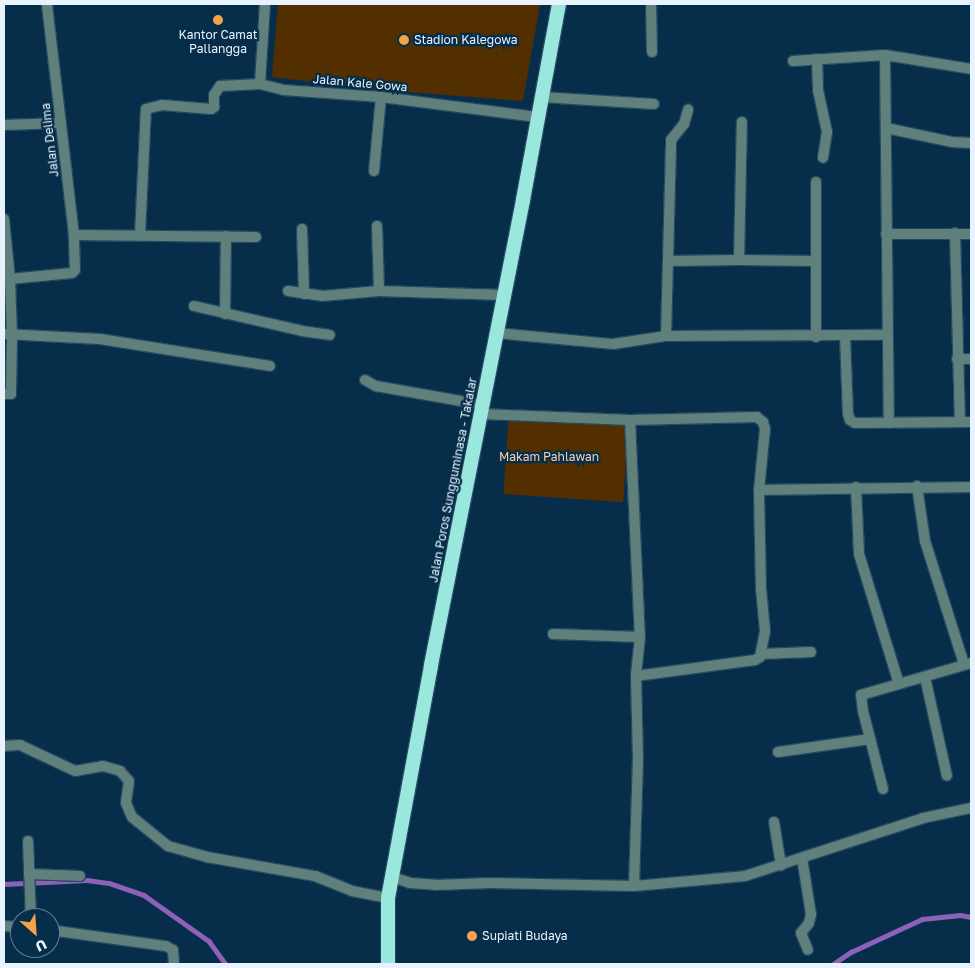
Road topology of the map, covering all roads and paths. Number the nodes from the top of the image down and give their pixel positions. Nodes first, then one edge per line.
1 (47, 4) edge
2 (265, 4) edge
3 (559, 4) edge
4 (651, 4) edge
5 (652, 52) dead end
6 (885, 55) junction
7 (817, 59) junction
8 (793, 61) dead end
9 (971, 69) edge
10 (260, 84) junction
11 (381, 97) junction
12 (541, 97) junction
13 (654, 104) dead end
14 (688, 110) dead end
15 (537, 117) junction
16 (742, 122) dead end
17 (60, 123) junction
18 (4, 125) edge
19 (886, 128) junction
20 (971, 143) edge
21 (823, 158) dead end
22 (374, 171) dead end
23 (816, 182) dead end
24 (4, 219) edge
25 (377, 226) dead end
26 (302, 229) dead end
27 (955, 233) junction
28 (886, 234) junction
29 (971, 234) edge
30 (74, 235) junction
31 (140, 235) junction
32 (226, 236) junction
33 (256, 237) dead end
34 (739, 260) junction
35 (668, 261) junction
36 (815, 261) junction
37 (10, 278) junction
38 (288, 291) dead end
39 (379, 291) junction
40 (304, 294) junction
41 (504, 295) junction
42 (194, 306) dead end
43 (225, 314) junction
44 (496, 333) junction
45 (8, 334) edge
46 (330, 335) dead end
47 (888, 335) junction
48 (666, 336) junction
49 (845, 336) junction
50 (816, 337) junction
51 (957, 359) junction
52 (971, 359) edge
53 (270, 366) dead end
54 (365, 380) dead end
55 (4, 394) edge
56 (483, 410) junction
57 (630, 420) junction
58 (960, 421) junction
59 (971, 422) edge
60 (889, 423) junction
61 (917, 486) junction
62 (856, 487) junction
63 (971, 487) edge
64 (759, 490) junction
65 (552, 634) dead end
66 (640, 637) junction
67 (811, 652) dead end
68 (761, 654) junction
69 (967, 663) edge
70 (636, 676) junction
71 (924, 677) junction
72 (899, 684) junction
73 (870, 739) junction
74 (4, 746) edge
75 (778, 752) dead end
76 (947, 776) dead end
77 (883, 789) dead end
78 (971, 808) edge
79 (774, 822) dead end
80 (28, 841) dead end
81 (802, 858) junction
82 (781, 865) junction
83 (30, 875) junction
84 (80, 876) dead end
85 (392, 878) junction
86 (634, 886) junction
87 (388, 898) junction
88 (31, 908) edge
89 (60, 931) edge
90 (808, 950) dead end
91 (174, 964) edge
92 (388, 964) edge

1 - 17 street, Jalan Delima
2 - 10 street
3 - 12 highway, Jalan Poros Sungguminasa - Takalar
4 - 5 street
6 - 7 street
6 - 9 street
6 - 19 street
7 - 8 street
7 - 21 street
10 - 11 street, Jalan Kale Gowa
10 - 31 street, Jalan Kale Gowa
11 - 15 street, Jalan Kale Gowa
11 - 22 street
12 - 13 street
12 - 15 highway, Jalan Poros Sungguminasa - Takalar
14 - 35 street
15 - 41 highway, Jalan Poros Sungguminasa - Takalar
16 - 34 street
17 - 18 street
17 - 30 street, Jalan Delima
19 - 20 street
19 - 28 street
23 - 36 street
24 - 37 street
25 - 39 street
26 - 40 street
27 - 28 street
27 - 29 street
27 - 51 street
28 - 47 street
30 - 31 street
30 - 37 street, Jalan Delima
31 - 32 street
32 - 33 street
32 - 43 street
34 - 35 street
34 - 36 street
35 - 48 street
36 - 50 street
37 - 45 street
38 - 40 street
39 - 40 street
39 - 41 street
41 - 44 highway, Jalan Poros Sungguminasa - Takalar
42 - 43 street
43 - 46 street
44 - 48 street
44 - 56 highway, Jalan Poros Sungguminasa - Takalar
45 - 53 street
45 - 55 street
47 - 49 street
47 - 60 street
48 - 50 street
49 - 50 street
49 - 60 street
51 - 52 street
51 - 58 street
54 - 56 street
56 - 57 street
56 - 85 highway, Jalan Poros Sungguminasa - Takalar
57 - 64 street
57 - 66 street
58 - 59 street
58 - 60 street
61 - 62 street
61 - 63 street
61 - 69 street
62 - 64 street
62 - 72 street
64 - 68 street
65 - 66 street
66 - 70 street
67 - 68 street
68 - 70 street
69 - 71 street
70 - 86 street
71 - 72 street
71 - 76 street
72 - 73 street
73 - 75 street
73 - 77 street
74 - 87 street
78 - 81 street
79 - 82 street
80 - 83 street
81 - 82 street
81 - 90 street
82 - 86 street
83 - 84 street
83 - 88 street
85 - 86 street
85 - 87 highway, Jalan Poros Sungguminasa - Takalar
87 - 92 highway, Jalan Poros Sungguminasa - Takalar
89 - 91 street

